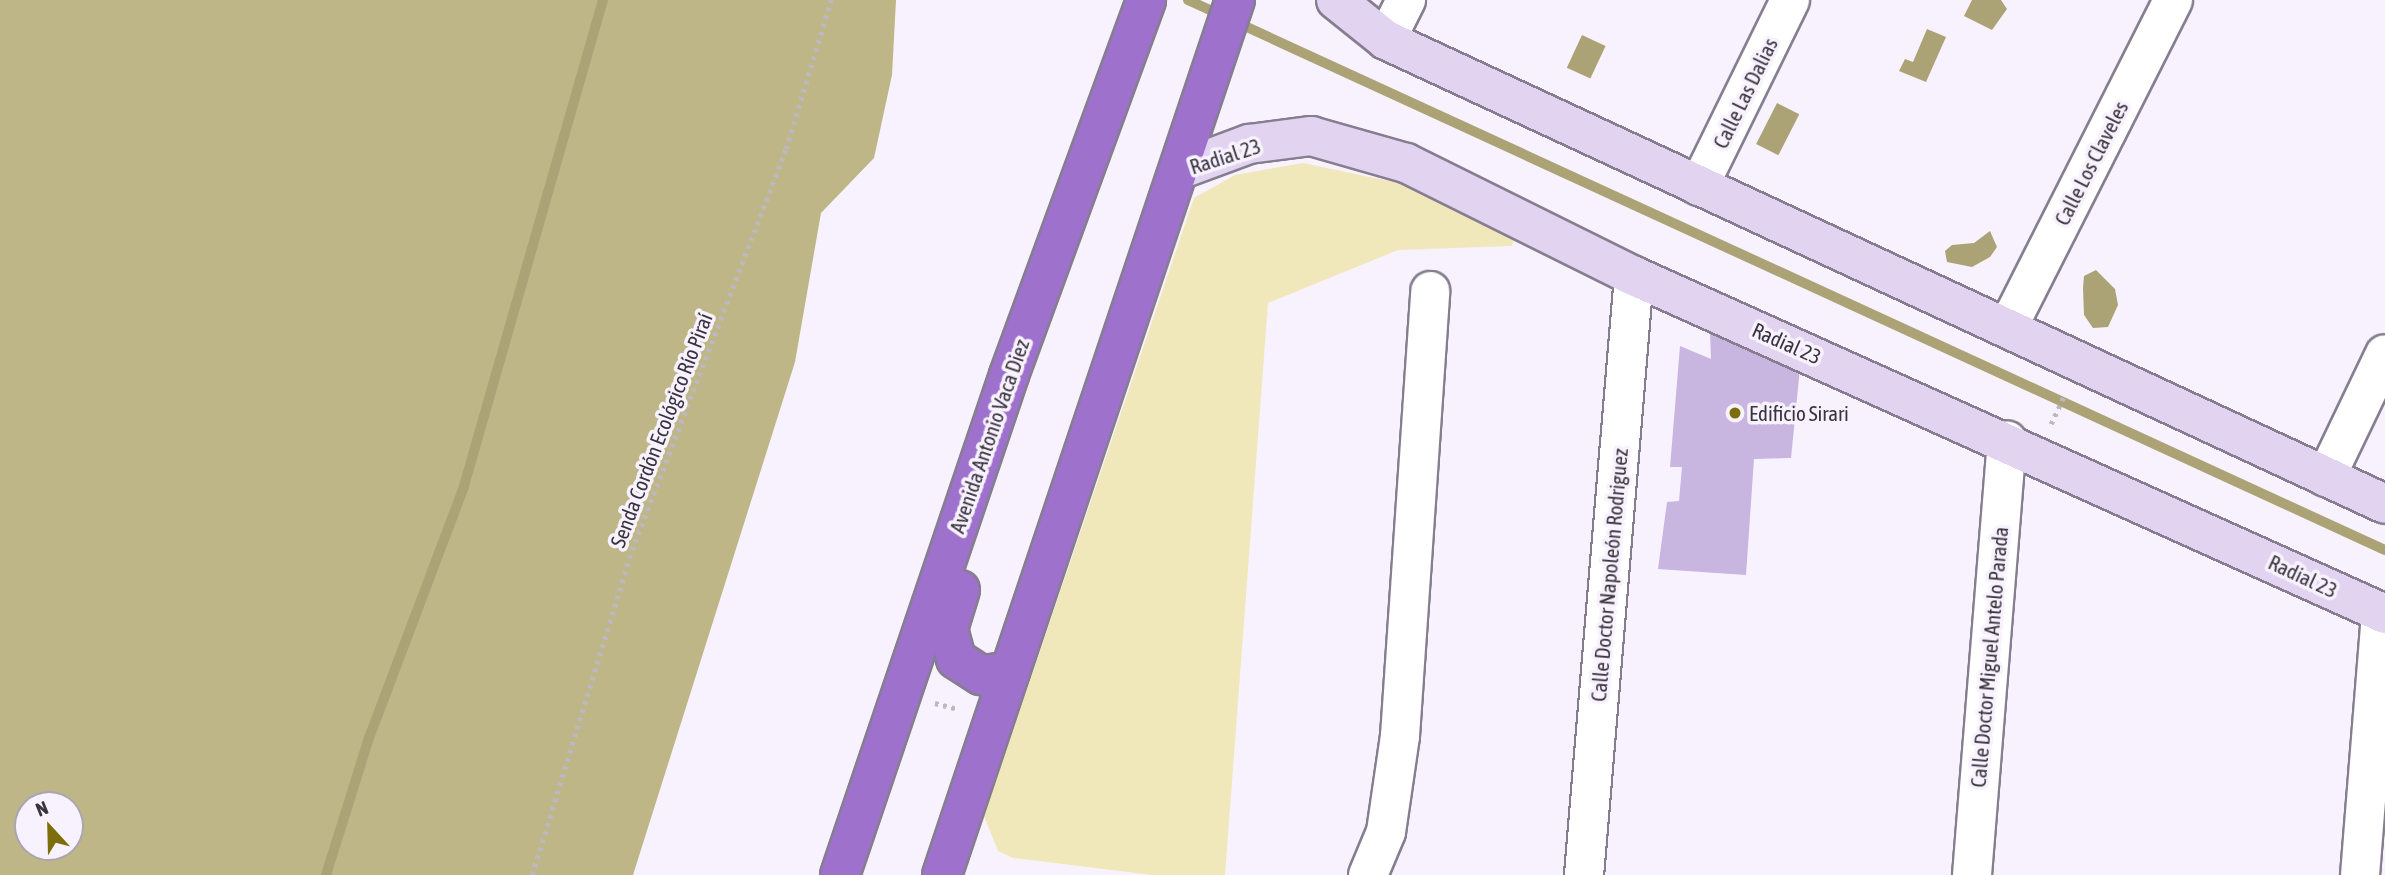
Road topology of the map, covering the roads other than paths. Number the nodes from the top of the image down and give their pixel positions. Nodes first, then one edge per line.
1 (1235, 0) edge
2 (1336, 0) edge
3 (1406, 0) edge
4 (1790, 0) edge
5 (2174, 0) edge
6 (1141, 15) edge
7 (1386, 40) junction
8 (1179, 170) junction
9 (1699, 186) junction
10 (1634, 276) junction
11 (1430, 290) dead end
12 (2008, 327) junction
13 (2385, 354) edge
14 (1009, 375) junction
15 (2007, 440) junction
16 (2326, 477) junction
17 (2385, 504) edge
18 (2383, 613) edge
19 (1010, 672) junction
20 (840, 875) edge
21 (943, 875) edge
22 (1368, 875) edge
23 (1584, 875) edge
24 (1972, 875) edge
25 (2360, 875) edge

1 - 8 highway
2 - 7 street
3 - 7 street
4 - 9 street, Calle Las Dalias
5 - 12 street, Calle Los Claveles
6 - 14 highway, Avenida Antonio Vaca Diez
7 - 9 street
8 - 10 street, Radial 23
8 - 19 highway
9 - 12 street
10 - 15 street, Radial 23
10 - 23 street, Calle Doctor Napoleón Rodriguez
11 - 22 street
12 - 16 street
13 - 16 street
14 - 19 highway
14 - 20 highway, Avenida Antonio Vaca Diez
15 - 18 street, Radial 23
15 - 24 street, Calle Doctor Miguel Antelo Parada
16 - 17 street
18 - 25 street
19 - 21 highway

